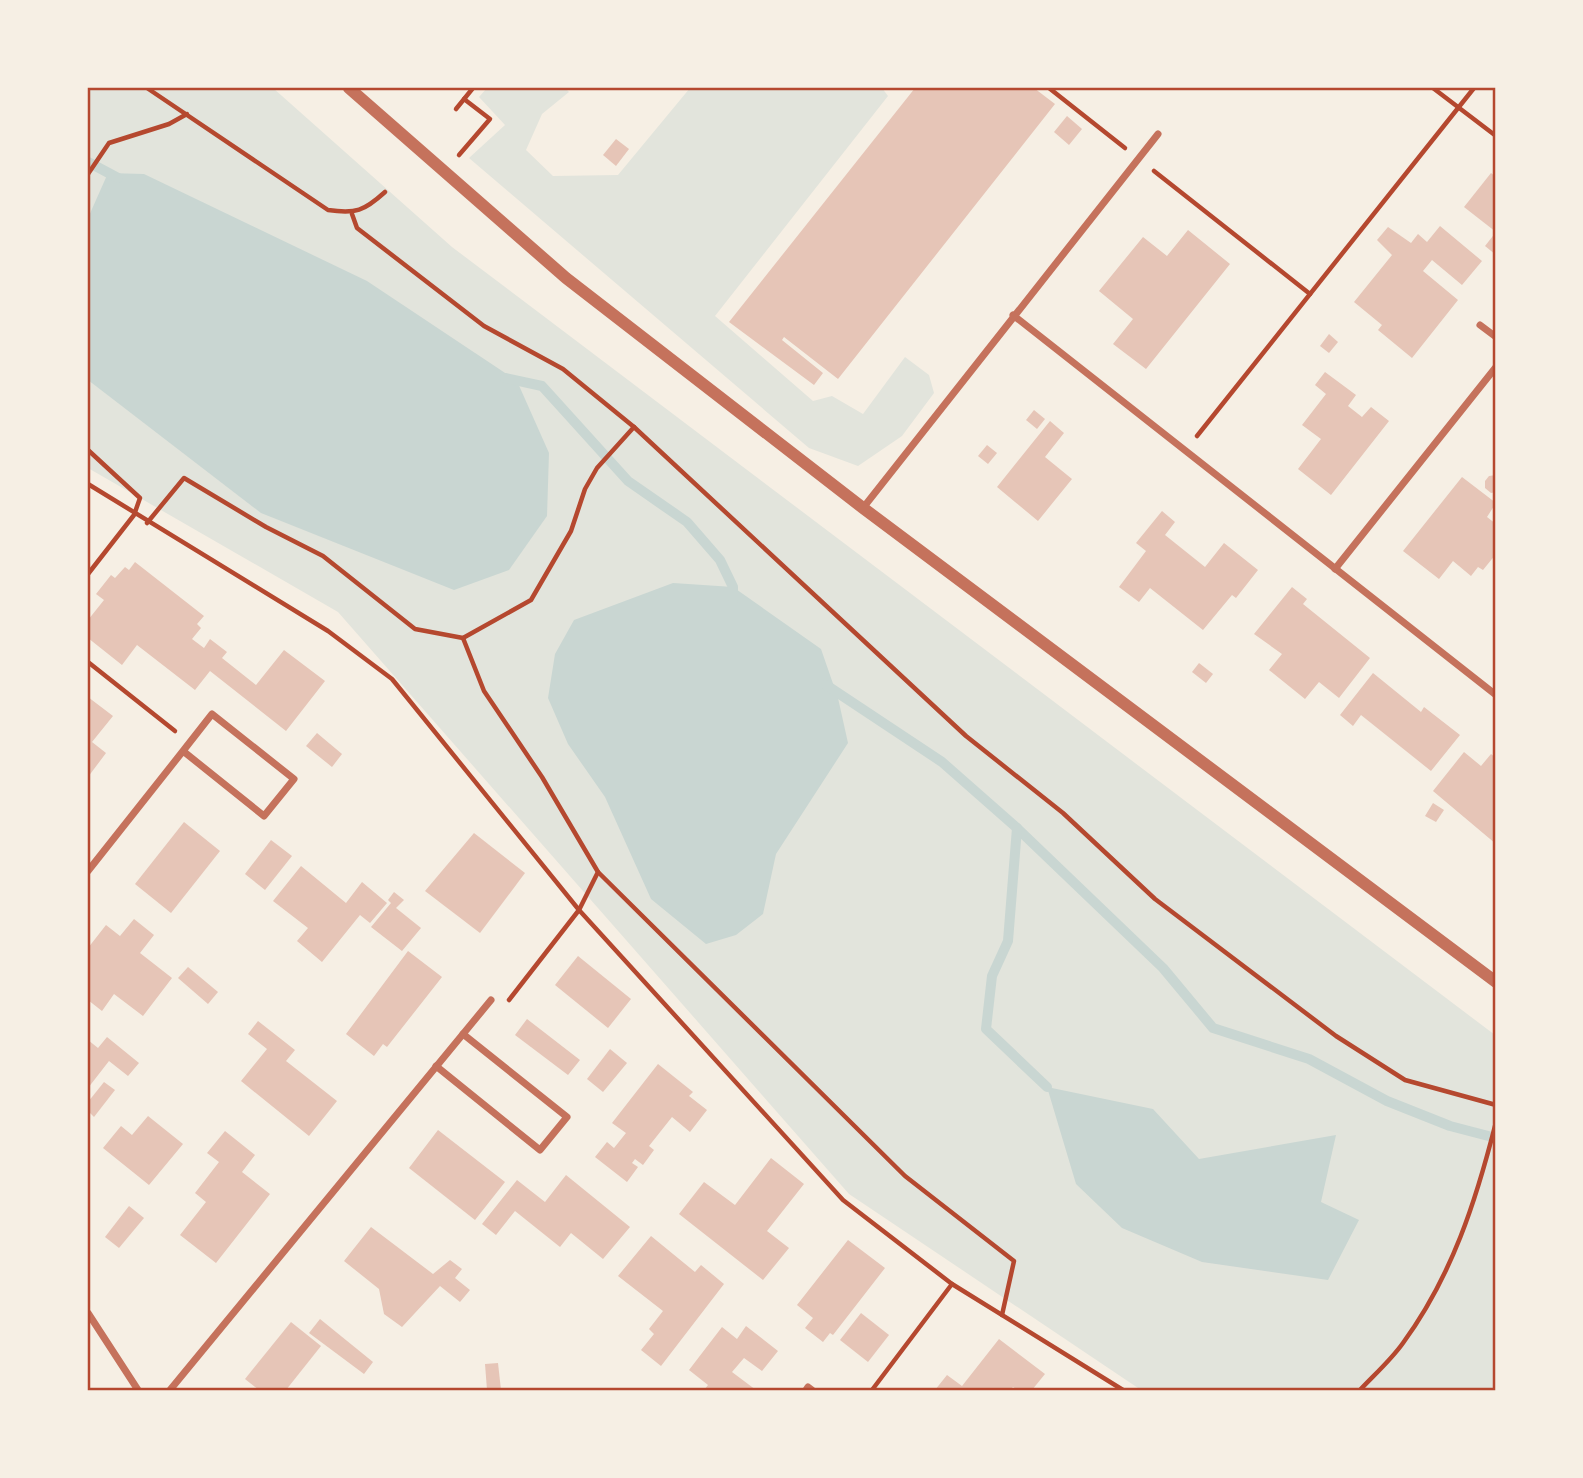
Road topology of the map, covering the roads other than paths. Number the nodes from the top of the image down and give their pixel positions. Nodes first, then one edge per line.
1 (349, 88) edge
2 (1158, 134) dead end
3 (1013, 315) junction
4 (1480, 325) dead end
5 (1496, 337) edge
6 (1496, 367) edge
7 (863, 508) junction
8 (1335, 569) junction
9 (1496, 695) edge
10 (183, 751) junction
11 (88, 870) edge
12 (1496, 982) edge
13 (491, 1000) road end
14 (463, 1034) junction
15 (436, 1066) junction
16 (88, 1312) edge
17 (138, 1391) edge
18 (170, 1391) edge
19 (806, 1391) edge
20 (812, 1391) edge

1 - 7 street
2 - 3 street
3 - 7 street
3 - 8 street
4 - 5 street
6 - 8 street
7 - 12 street
8 - 9 street
10 - 10 street
10 - 11 street
13 - 14 street
14 - 15 street
14 - 15 street
15 - 18 street
16 - 17 street
19 - 20 street

